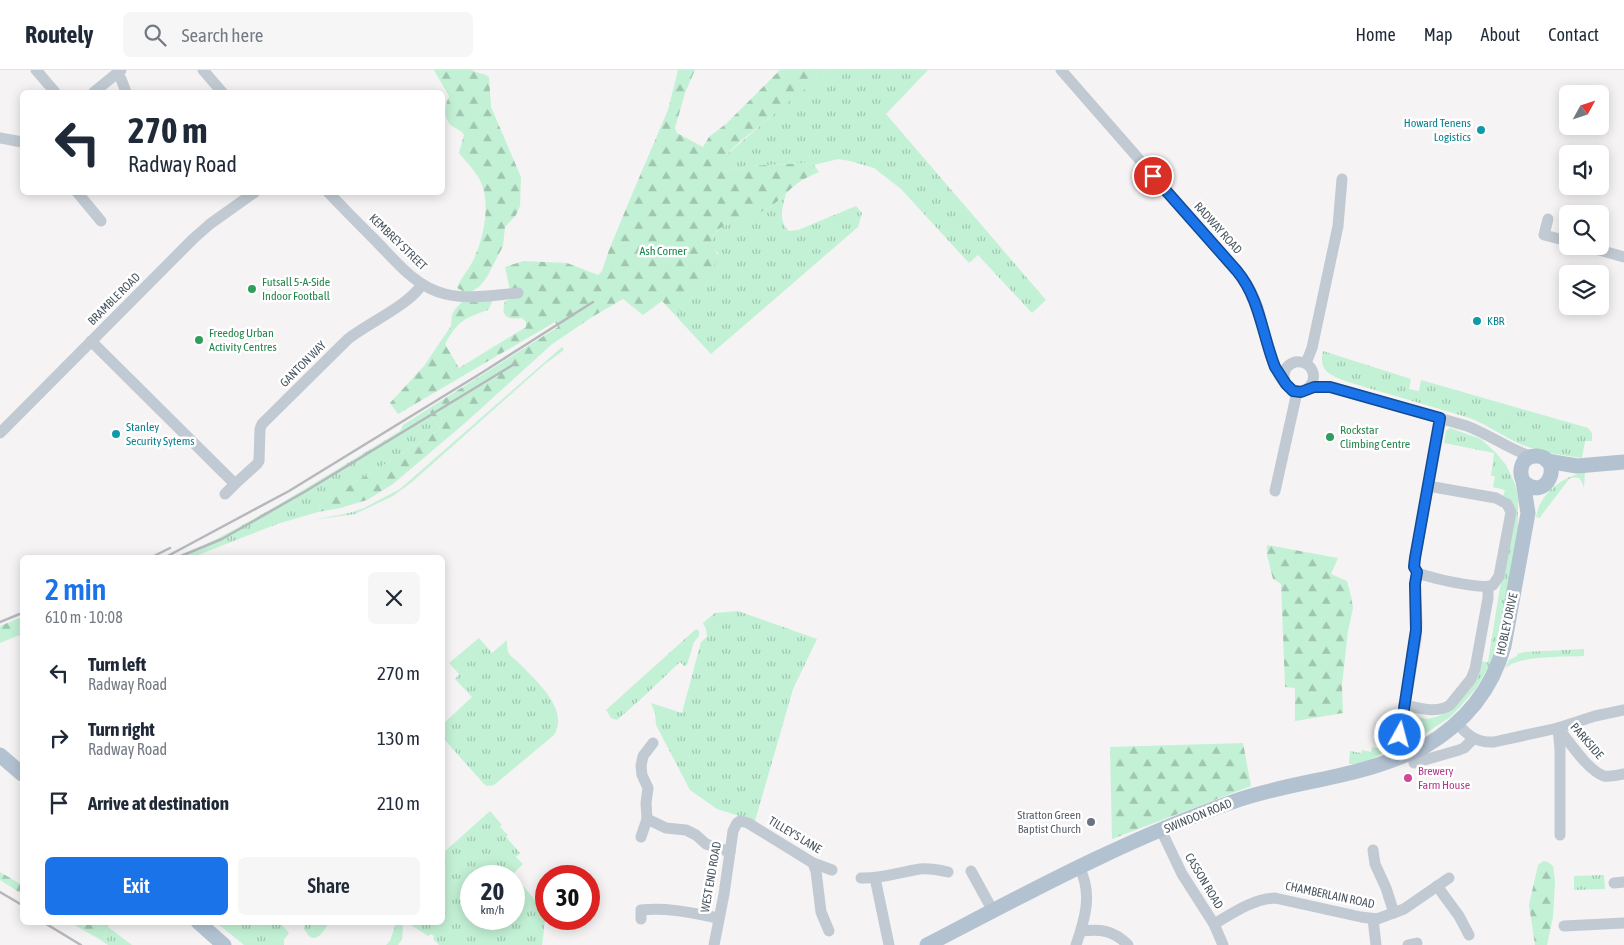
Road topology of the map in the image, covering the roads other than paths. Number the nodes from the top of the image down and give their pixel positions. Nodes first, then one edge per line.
1 (36, 70) edge
2 (203, 70) edge
3 (1061, 70) edge
4 (119, 72) edge
5 (53, 90) edge
6 (96, 90) edge
7 (125, 90) edge
8 (220, 90) edge
9 (0, 138) edge
10 (20, 142) edge
11 (1342, 179) dead end
12 (79, 195) edge
13 (251, 195) edge
14 (331, 195) edge
15 (1548, 219) dead end
16 (101, 221) dead end
17 (1559, 239) edge
18 (1609, 253) edge
19 (1624, 258) edge
20 (422, 284) junction
21 (518, 293) dead end
22 (91, 341) junction
23 (1270, 351) junction
24 (1292, 363) junction
25 (1310, 368) junction
26 (1285, 382) junction
27 (1330, 387) junction
28 (1309, 388) junction
29 (1297, 392) junction
30 (1440, 418) junction
31 (0, 433) edge
32 (1500, 443) junction
33 (1539, 458) junction
34 (1624, 462) edge
35 (1577, 466) junction
36 (1521, 476) junction
37 (1546, 482) junction
38 (235, 484) junction
39 (1428, 486) junction
40 (1275, 491) dead end
41 (225, 494) dead end
42 (1528, 513) junction
43 (1417, 572) junction
44 (1488, 587) junction
45 (1404, 705) junction
46 (1624, 710) edge
47 (1457, 723) junction
48 (1558, 728) junction
49 (1400, 735) junction
50 (1474, 739) junction
51 (654, 743) dead end
52 (0, 755) edge
53 (1417, 756) junction
54 (1388, 762) junction
55 (20, 772) edge
56 (1624, 774) edge
57 (647, 819) junction
58 (745, 822) joint
59 (1161, 830) junction
60 (1560, 835) dead end
61 (641, 838) dead end
62 (1373, 850) dead end
63 (730, 852) junction
64 (813, 863) junction
65 (1079, 867) junction
66 (832, 870) dead end
67 (971, 871) dead end
68 (948, 872) dead end
69 (861, 878) dead end
70 (875, 878) junction
71 (1449, 878) dead end
72 (1437, 886) junction
73 (993, 911) junction
74 (1394, 913) junction
75 (718, 918) junction
76 (641, 919) dead end
77 (1372, 919) junction
78 (1624, 923) edge
79 (1214, 924) junction
80 (201, 925) edge
81 (1564, 926) dead end
82 (829, 931) dead end
83 (1081, 931) junction
84 (1468, 936) dead end
85 (224, 945) edge
86 (714, 945) edge
87 (889, 945) edge
88 (927, 945) edge
89 (1076, 945) edge
90 (1128, 945) edge
91 (1224, 945) edge
92 (1376, 945) edge

1 - 5 street
2 - 8 street
3 - 23 street, RADWAY ROAD
4 - 6 street
4 - 7 street
9 - 10 street
11 - 25 street
12 - 16 street
13 - 22 street, BRAMBLE ROAD
14 - 20 street, KEMBREY STREET
15 - 17 street
18 - 19 street
20 - 21 street, KEMBREY STREET
20 - 38 street, GANTON WAY
22 - 31 street, BRAMBLE ROAD
22 - 38 street
23 - 24 street
23 - 26 street, RADWAY ROAD
24 - 25 street
24 - 26 street
25 - 27 street
25 - 28 street
26 - 29 street
27 - 28 street
27 - 30 street
28 - 29 street
29 - 40 street
30 - 32 street
30 - 39 street
32 - 33 street
32 - 36 street
33 - 35 main road
33 - 36 main road
33 - 37 main road
34 - 35 main road
35 - 37 main road
36 - 37 main road
36 - 42 main road, HOBLEY DRIVE
37 - 42 main road, HOBLEY DRIVE
38 - 41 street, GANTON WAY
39 - 43 street
39 - 44 street
42 - 47 main road, HOBLEY DRIVE
43 - 44 street
43 - 45 street
44 - 45 street
45 - 49 street
46 - 48 street
47 - 50 street
47 - 53 main road, SWINDON ROAD
48 - 50 street
48 - 56 street, PARKSIDE
48 - 60 street
49 - 53 street
49 - 54 street
50 - 53 street, SWINDON ROAD
51 - 57 street
52 - 55 main road
53 - 54 main road, SWINDON ROAD
54 - 59 main road, SWINDON ROAD
57 - 61 street
57 - 63 street
58 - 63 street, WEST END ROAD
58 - 64 street, TILLEY'S LANE
59 - 65 main road, SWINDON ROAD
59 - 79 street, CASSON ROAD
62 - 74 street
63 - 75 street, WEST END ROAD
64 - 66 street, TILLEY'S LANE
64 - 82 street
65 - 73 main road, SWINDON ROAD
65 - 83 street
67 - 73 street
68 - 70 street
69 - 70 street
70 - 87 street
71 - 72 street, CHAMBERLAIN ROAD
72 - 74 street, CHAMBERLAIN ROAD
72 - 84 street
73 - 88 main road, SWINDON ROAD
74 - 77 street, CHAMBERLAIN ROAD
75 - 76 street
75 - 86 street, WEST END ROAD
77 - 79 street, CHAMBERLAIN ROAD
77 - 92 street
78 - 81 street
79 - 91 street, CASSON ROAD
80 - 85 main road
83 - 89 street
83 - 90 street

